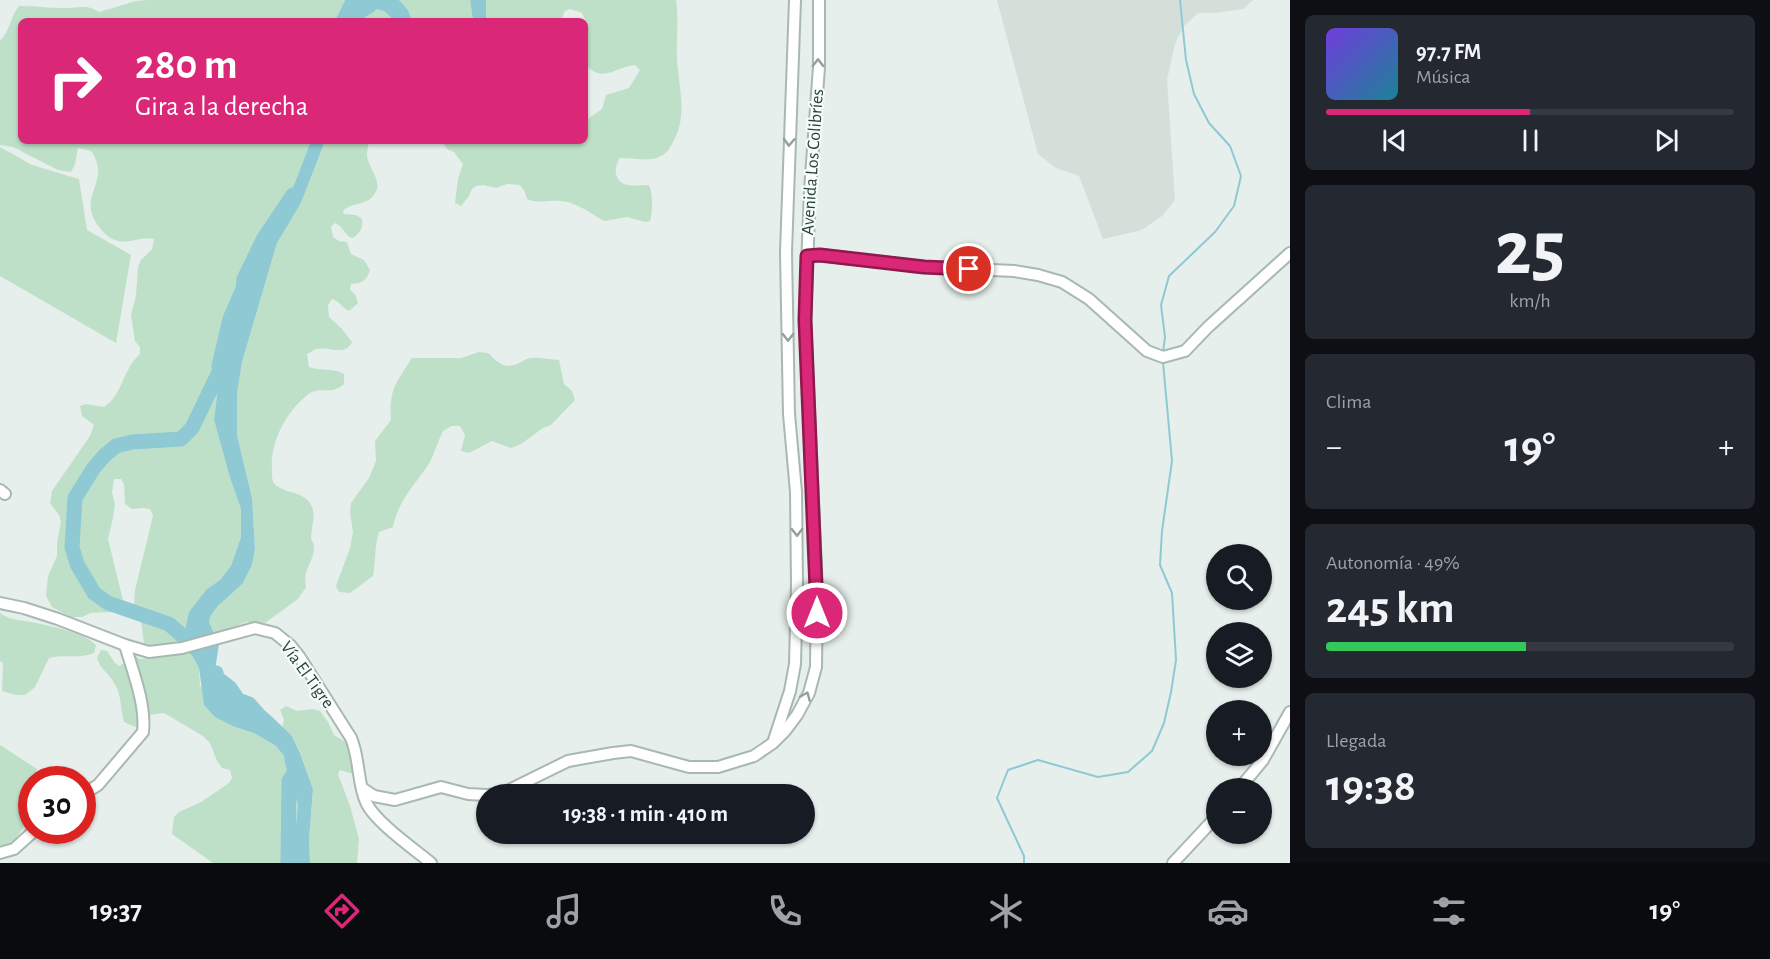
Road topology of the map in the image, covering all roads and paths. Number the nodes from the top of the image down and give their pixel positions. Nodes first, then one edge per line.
1 (795, 0) edge
2 (819, 0) edge
3 (1290, 254) edge
4 (807, 256) junction
5 (0, 603) edge
6 (125, 645) junction
7 (1290, 712) edge
8 (772, 743) junction
9 (1248, 778) edge
10 (521, 784) edge
11 (96, 786) edge
12 (362, 788) junction
13 (476, 794) edge
14 (1206, 828) edge
15 (20, 844) edge
16 (0, 853) edge
17 (431, 863) edge
18 (1173, 863) edge

1 -> 8 street, Avenida Los Colibríes
4 -> 2 street, Avenida Los Colibríes
3 - 4 street
8 -> 4 street, Avenida Los Colibríes
5 - 6 street, Vía El Tigre
6 - 11 street
6 - 12 street, Vía El Tigre
7 - 9 street
8 - 10 street, Avenida Los Colibríes
12 - 13 street, Avenida Los Colibríes
12 - 17 street, Vía El Tigre
14 - 18 street
15 - 16 street

